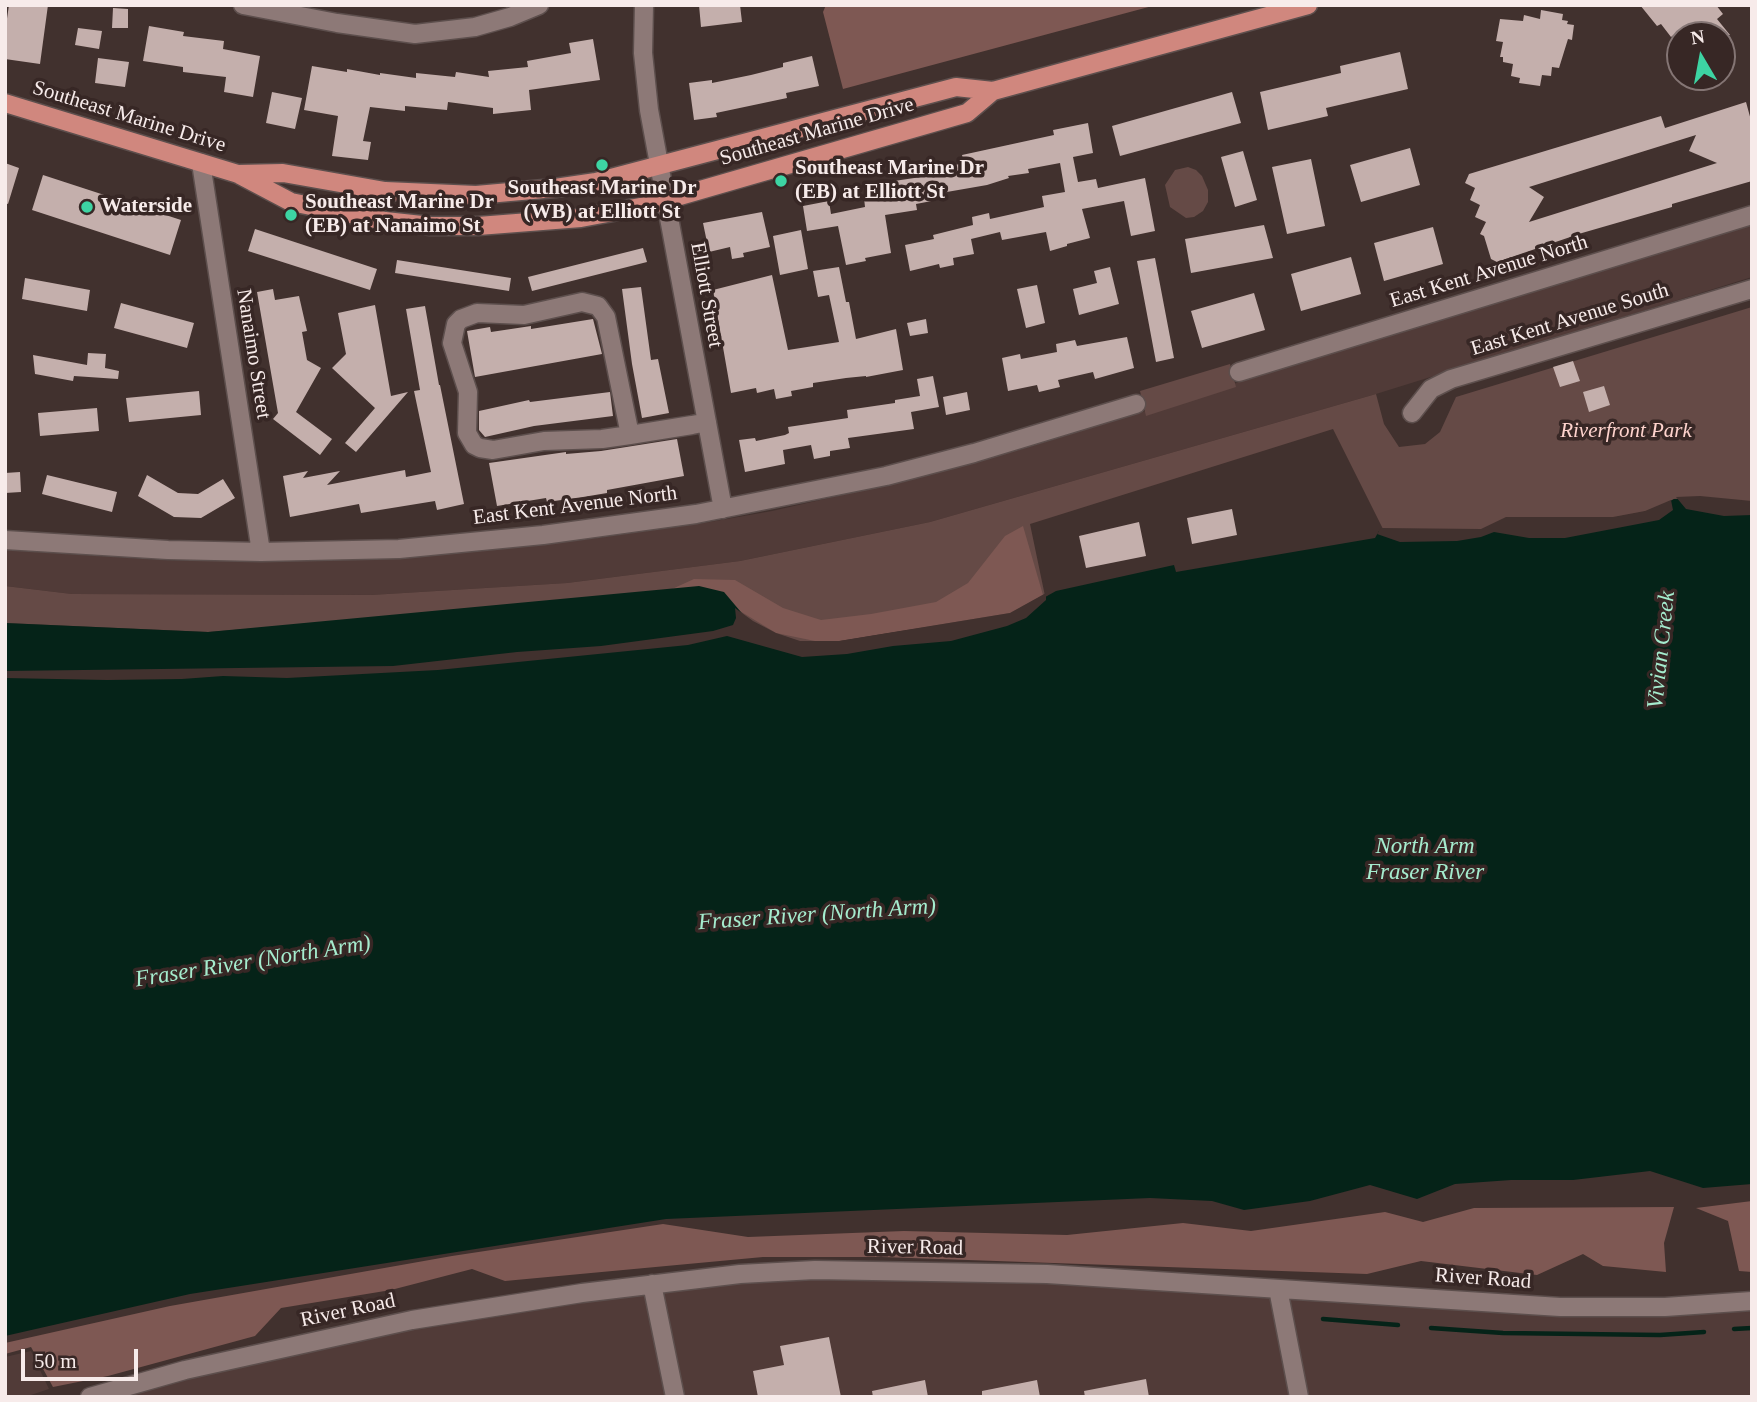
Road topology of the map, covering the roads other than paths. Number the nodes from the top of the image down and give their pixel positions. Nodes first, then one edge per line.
1 (243, 5) edge
2 (539, 5) edge
3 (644, 5) edge
4 (1308, 5) edge
5 (993, 92) junction
6 (5, 103) edge
7 (201, 163) junction
8 (660, 167) junction
9 (239, 174) junction
10 (666, 200) junction
11 (1752, 215) edge
12 (1752, 289) edge
13 (1239, 372) dead end
14 (1136, 404) dead end
15 (1412, 413) dead end
16 (707, 422) junction
17 (630, 435) junction
18 (723, 509) junction
19 (5, 540) edge
20 (261, 552) junction
21 (652, 1284) junction
22 (1278, 1289) junction
23 (1752, 1301) edge
24 (90, 1397) edge
25 (675, 1397) edge
26 (1299, 1397) edge

1 - 2 street
3 - 8 street, Elliott Street
4 - 5 main road, Southeast Marine Drive
5 - 8 main road, Southeast Marine Drive
5 - 10 main road, Southeast Marine Drive
6 - 7 main road, Southeast Marine Drive
7 - 9 main road, Southeast Marine Drive
7 - 20 street, Nanaimo Street
8 - 9 main road, Southeast Marine Drive
8 - 10 street, Elliott Street
9 - 10 main road, Southeast Marine Drive
10 - 16 street, Elliott Street
11 - 13 street, East Kent Avenue North
12 - 15 street, East Kent Avenue South
14 - 18 street, East Kent Avenue North
16 - 17 street
16 - 18 street, Elliott Street
17 - 17 street
18 - 20 street, East Kent Avenue North
19 - 20 street, East Kent Avenue North
21 - 22 street, River Road
21 - 24 street, River Road
21 - 25 street
22 - 23 street, River Road
22 - 26 street

